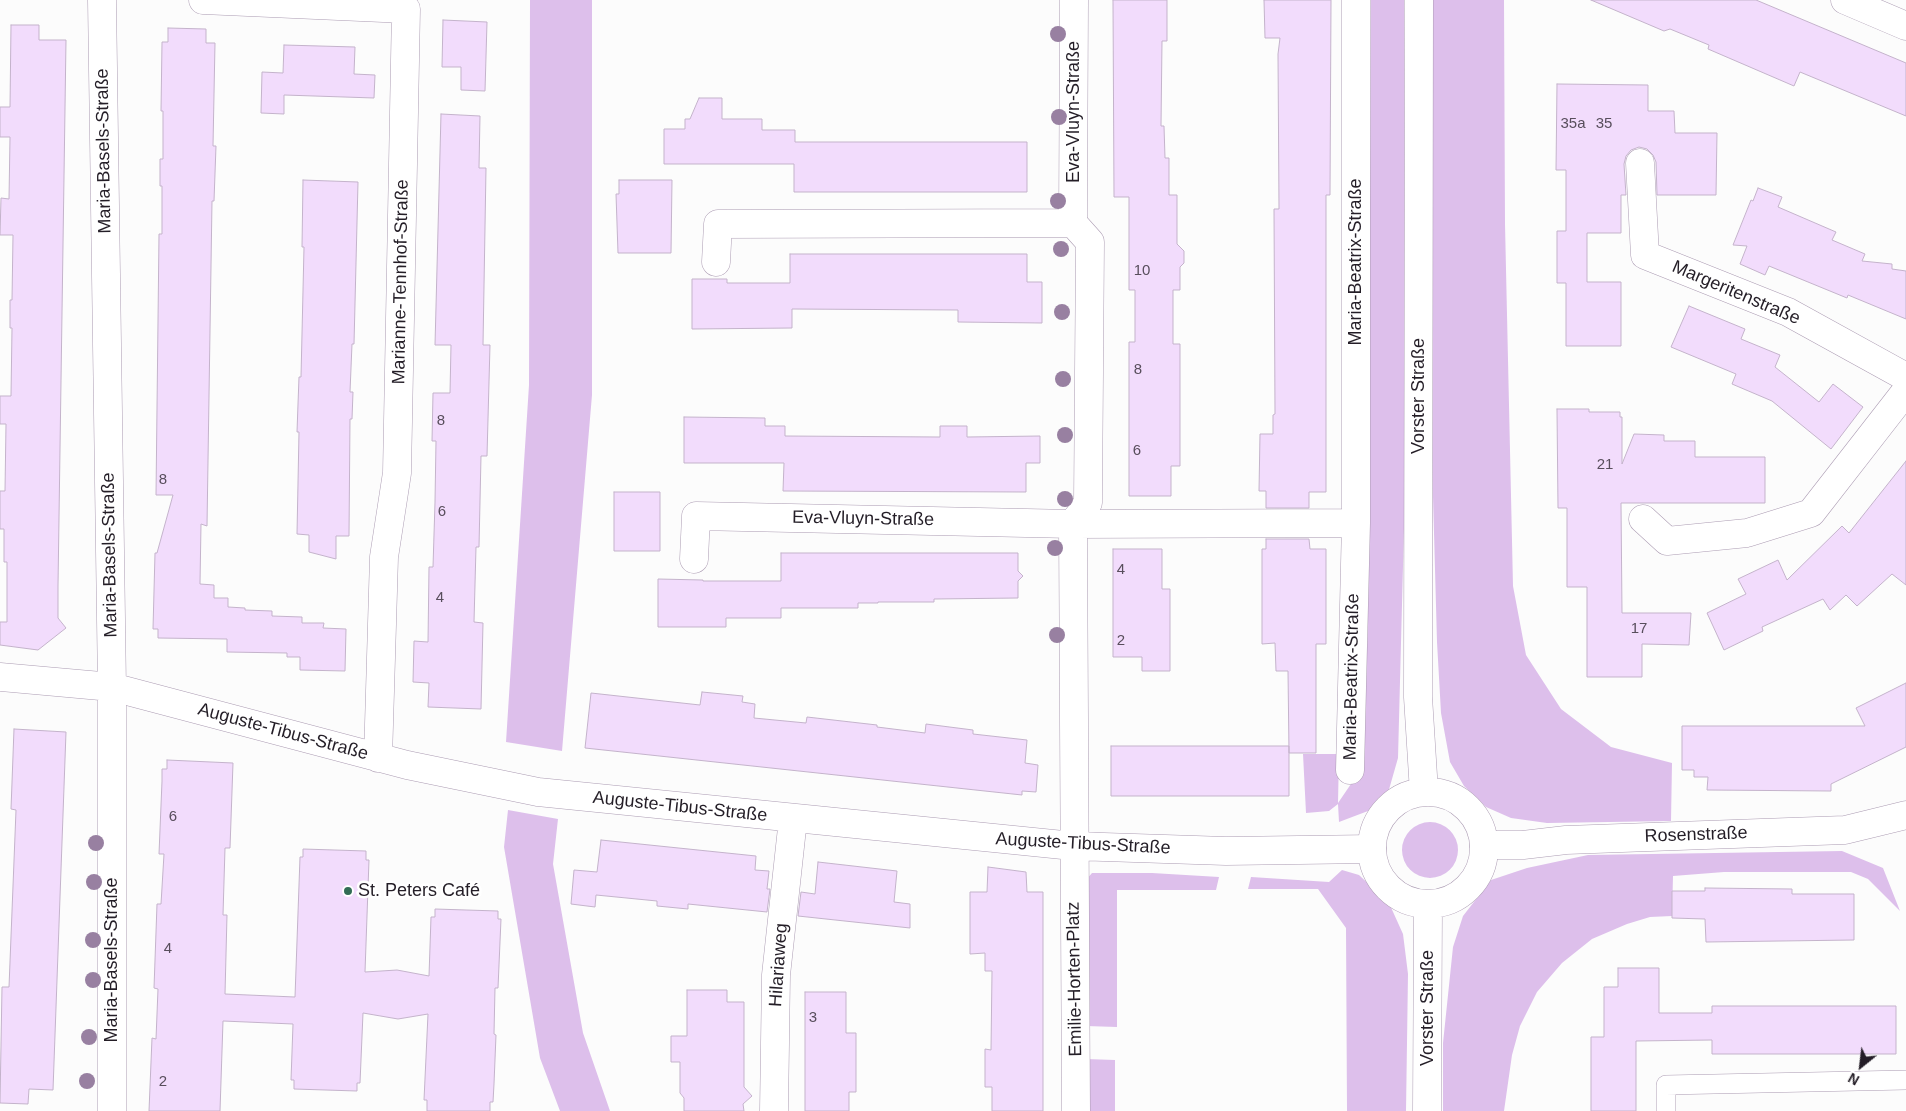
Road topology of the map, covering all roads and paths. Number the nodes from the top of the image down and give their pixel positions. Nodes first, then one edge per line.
1 (102, 0) edge
2 (203, 0) edge
3 (1074, 0) edge
4 (1356, 0) edge
5 (1419, 0) edge
6 (1846, 0) edge
7 (1906, 26) edge
8 (1640, 163) dead end
9 (1074, 223) junction
10 (716, 262) dead end
11 (1906, 377) edge
12 (1906, 391) edge
13 (1643, 519) dead end
14 (1356, 523) junction
15 (1073, 524) junction
16 (694, 559) dead end
17 (0, 677) edge
18 (112, 687) junction
19 (378, 758) junction
20 (1350, 770) dead end
21 (1424, 792) junction
22 (1906, 815) edge
23 (793, 819) junction
24 (1484, 845) junction
25 (1073, 846) junction
26 (1372, 849) junction
27 (1428, 905) junction
28 (1906, 1080) edge
29 (112, 1111) edge
30 (774, 1111) edge
31 (1076, 1111) edge
32 (1427, 1111) edge
33 (1666, 1111) edge

1 - 18 street, Maria-Basels-Straße
2 - 19 street, Marianne-Tennhof-Straße
3 - 9 street, Eva-Vluyn-Straße
4 - 14 street, Maria-Beatrix-Straße
5 - 21 street, Vorster Straße
6 - 7 street
8 - 11 street, Margeritenstraße
9 - 10 street
9 - 15 street
12 - 13 street
14 - 15 street
14 - 20 street, Maria-Beatrix-Straße
15 - 16 street, Eva-Vluyn-Straße
15 - 25 street
17 - 18 street, Auguste-Tibus-Straße
18 - 19 street, Auguste-Tibus-Straße
18 - 29 street, Maria-Basels-Straße
19 - 23 street, Auguste-Tibus-Straße
21 - 24 street
21 - 26 street
22 - 24 street, Rosenstraße
23 - 25 street, Auguste-Tibus-Straße
23 - 30 street, Hilariaweg
24 - 27 street
25 - 26 street, Auguste-Tibus-Straße
25 - 31 street, Emilie-Horten-Platz
26 - 27 street
27 - 32 street, Vorster Straße
28 - 33 lane

